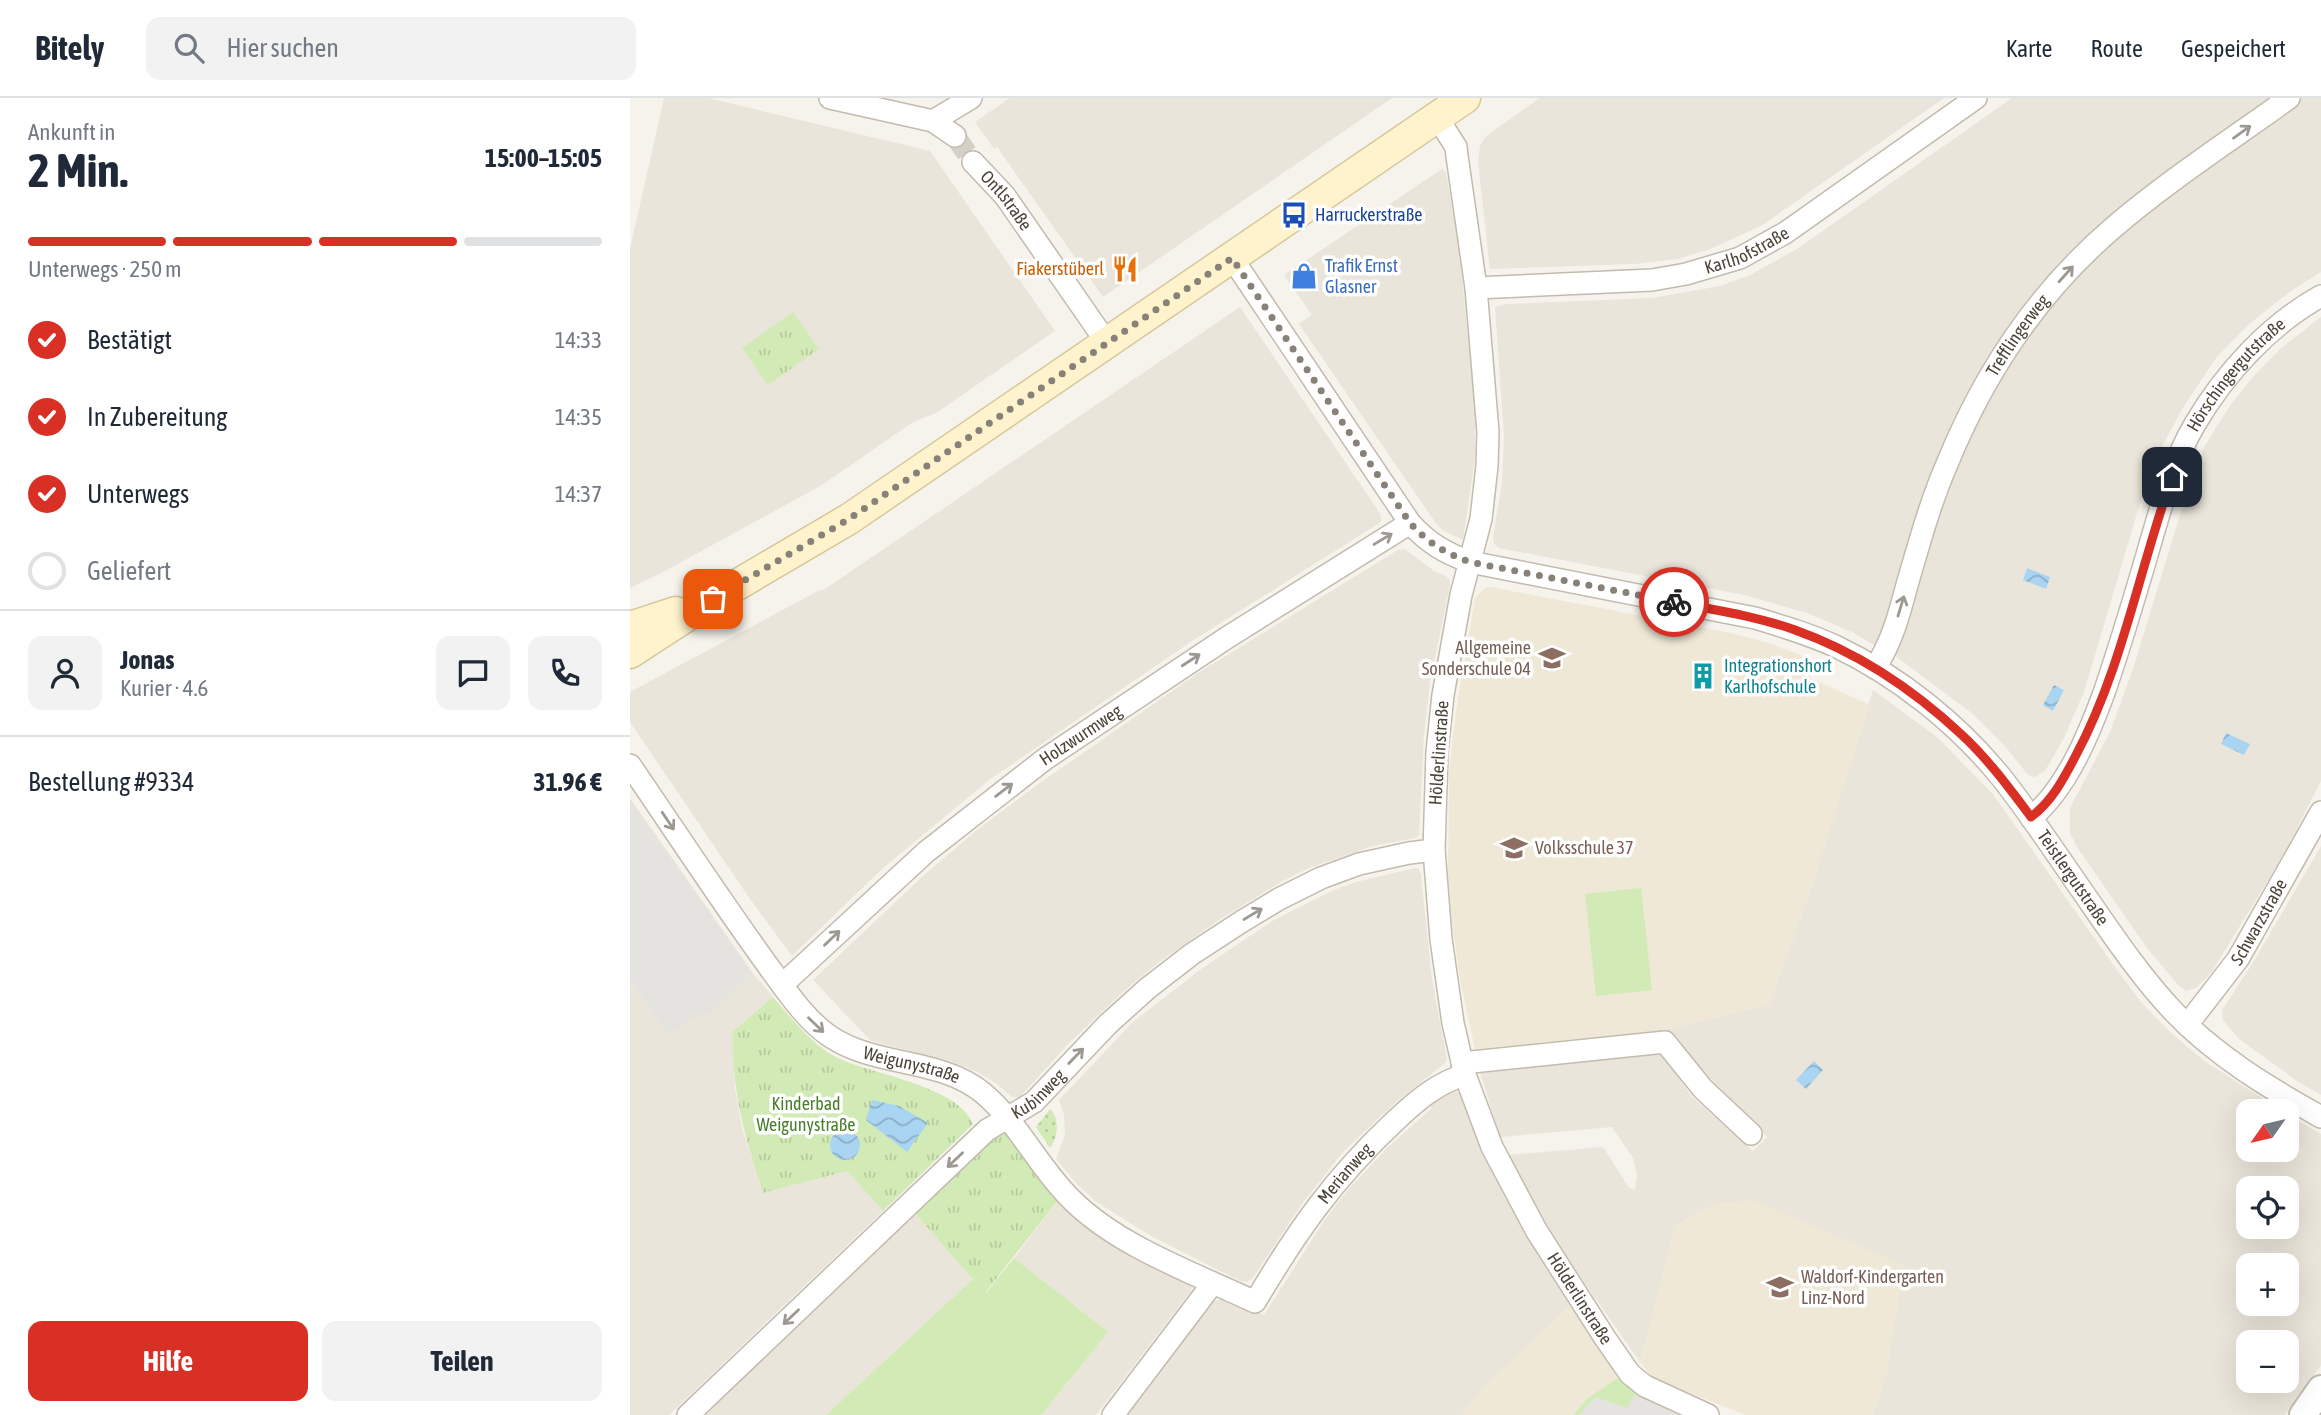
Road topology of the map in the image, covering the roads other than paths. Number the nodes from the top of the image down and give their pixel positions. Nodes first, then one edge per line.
1 (830, 98) edge
2 (938, 98) edge
3 (971, 98) edge
4 (1465, 98) edge
5 (1976, 98) edge
6 (2289, 98) edge
7 (1437, 117) junction
8 (933, 121) junction
9 (955, 136) tunnel mouth
10 (973, 162) tunnel mouth
11 (1232, 258) junction
12 (1476, 288) junction
13 (2321, 296) edge
14 (1107, 343) junction
15 (1410, 523) junction
16 (1470, 562) junction
17 (713, 599) junction
18 (630, 627) edge
19 (630, 653) edge
20 (1875, 668) junction
21 (630, 765) edge
22 (2321, 812) edge
23 (2031, 817) junction
24 (1434, 850) junction
25 (782, 985) junction
26 (2187, 1025) junction
27 (1464, 1069) junction
28 (2321, 1117) edge
29 (1009, 1118) junction
30 (1751, 1134) dead end
31 (1213, 1283) junction
32 (1255, 1302) joint
33 (2321, 1389) edge
34 (688, 1415) edge
35 (1113, 1415) edge
36 (1709, 1415) edge
37 (2303, 1415) edge

1 - 8 street
2 - 8 street
3 - 8 street
4 - 7 main road
5 - 12 street, Karlhofstraße
20 -> 6 street, Trefflingerweg
7 - 11 main road
7 - 12 street, Hölderlinstraße
8 - 9 street
10 - 14 street, Ontlstraße
11 - 14 main road
11 - 15 street, Teistlergutstraße
12 - 16 street, Hölderlinstraße
13 - 23 street, Hörschingergutstraße
14 - 17 main road
15 - 16 street, Teistlergutstraße
25 -> 15 street, Holzwurmweg
16 - 20 street, Teistlergutstraße
16 - 24 street, Hölderlinstraße
17 - 18 main road
17 - 19 main road
20 - 23 street, Teistlergutstraße
21 -> 25 street, Weigunystraße
22 - 26 street, Schwarzstraße
23 - 26 street, Teistlergutstraße
24 - 27 street, Hölderlinstraße
29 -> 24 street, Kubinweg
25 -> 29 street, Weigunystraße
26 - 28 street, Teistlergutstraße
27 - 30 street
27 - 32 street, Merianweg
27 - 36 street, Hölderlinstraße
29 - 31 street, Weigunystraße
29 -> 34 street, Kubinweg
31 - 32 street, Weigunystraße
31 - 35 street
33 - 37 street

